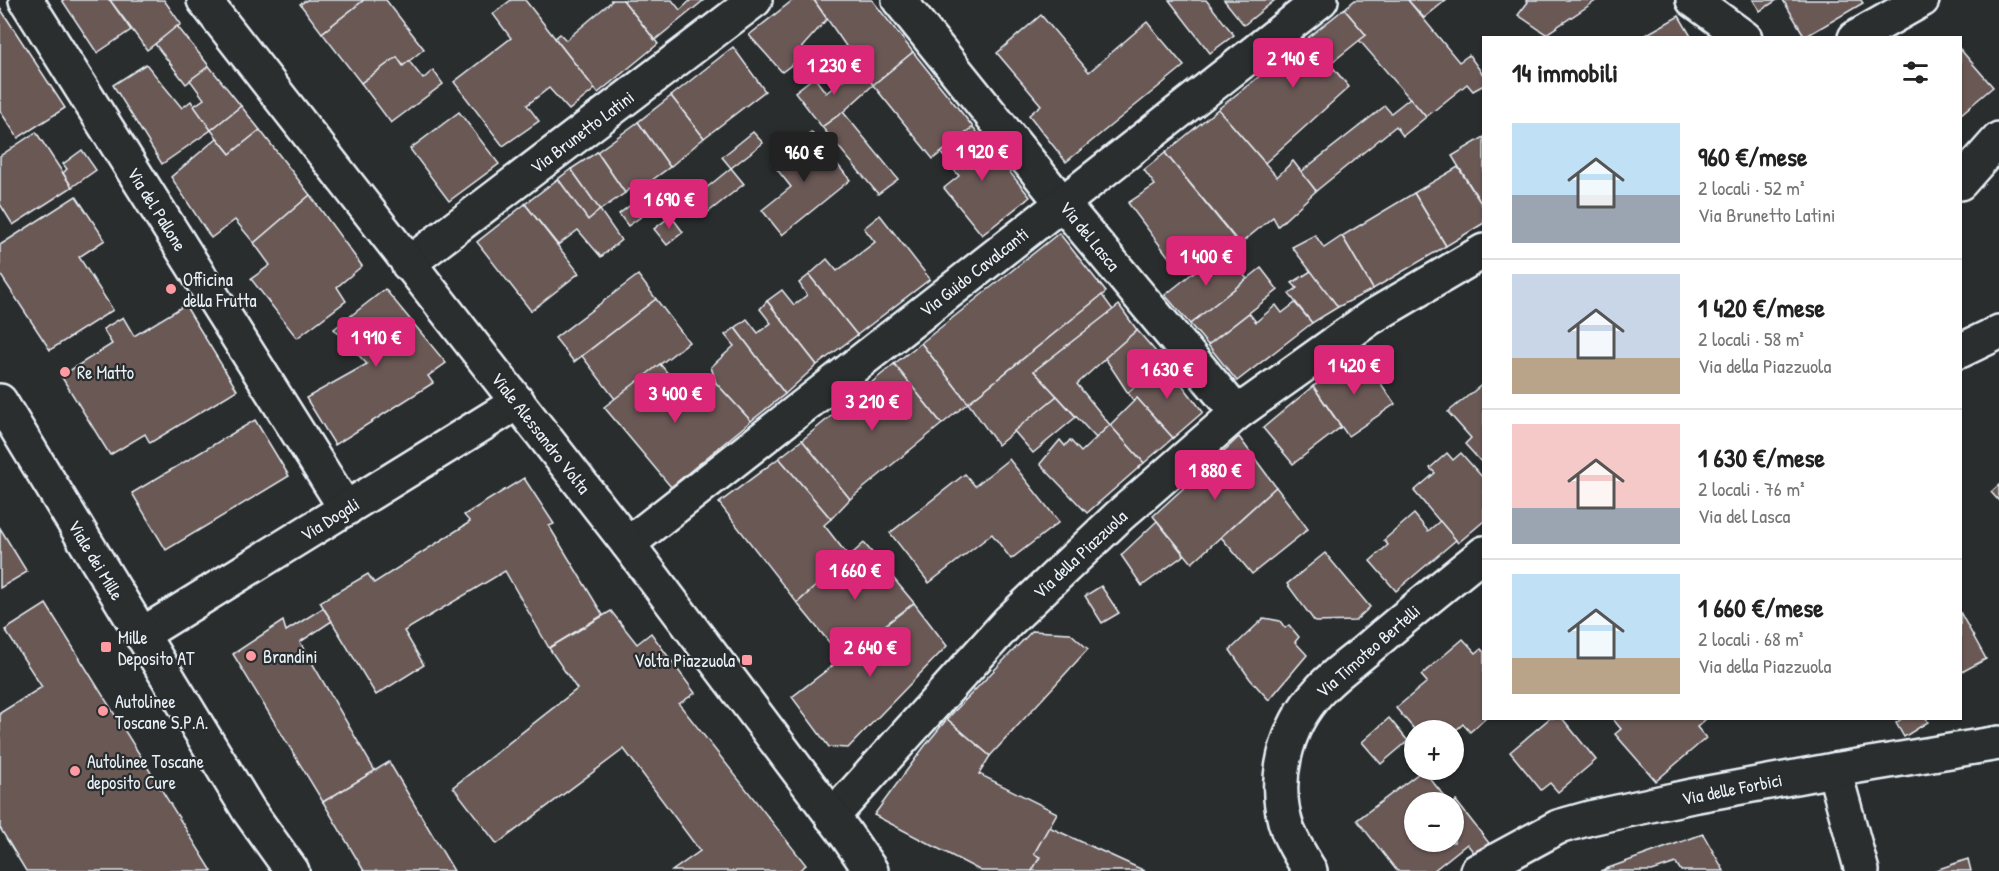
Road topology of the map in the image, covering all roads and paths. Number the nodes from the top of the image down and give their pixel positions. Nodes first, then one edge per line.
1 (26, 0) edge
2 (204, 0) edge
3 (755, 0) edge
4 (899, 0) edge
5 (1321, 0) edge
6 (1693, 0) edge
7 (1922, 0) edge
8 (1742, 36) edge
9 (1859, 36) edge
10 (1999, 139) edge
11 (1962, 181) edge
12 (1062, 203) junction
13 (1482, 252) edge
14 (408, 264) junction
15 (1999, 332) edge
16 (1962, 350) edge
17 (0, 401) edge
18 (518, 402) junction
19 (1237, 413) junction
20 (346, 509) junction
21 (628, 544) junction
22 (1482, 555) edge
23 (141, 635) junction
24 (1999, 743) edge
25 (1833, 770) junction
26 (249, 811) junction
27 (832, 817) junction
28 (862, 868) edge
29 (284, 871) edge
30 (292, 871) edge
31 (1310, 871) edge
32 (1477, 871) edge
33 (1862, 871) edge

1 - 20 street, Via del Pallone
2 - 14 street, Viale Alessandro Volta
3 - 14 street, Via Brunetto Latini
4 - 12 street, Via del Lasca
5 - 12 street, Via Guido Cavalcanti
6 - 8 street
7 - 9 street
10 - 11 street
12 - 19 street, Via del Lasca
12 - 21 street, Via Guido Cavalcanti
13 - 19 street, Via della Piazzuola
14 - 18 street, Viale Alessandro Volta
15 - 16 street
17 - 23 street, Viale dei Mille
18 - 20 street, Via Dogali
18 - 21 street, Viale Alessandro Volta
19 - 27 street, Via della Piazzuola
20 - 23 street, Via Dogali
21 - 27 street, Viale Alessandro Volta
22 - 31 street, Via Timoteo Bertelli
23 - 26 street, Viale dei Mille
24 - 25 street, Via delle Forbici
25 - 32 street, Via delle Forbici
25 - 33 street
26 - 29 street, Viale dei Mille
26 - 30 street, Viale dei Mille
27 - 28 street, Viale Alessandro Volta

